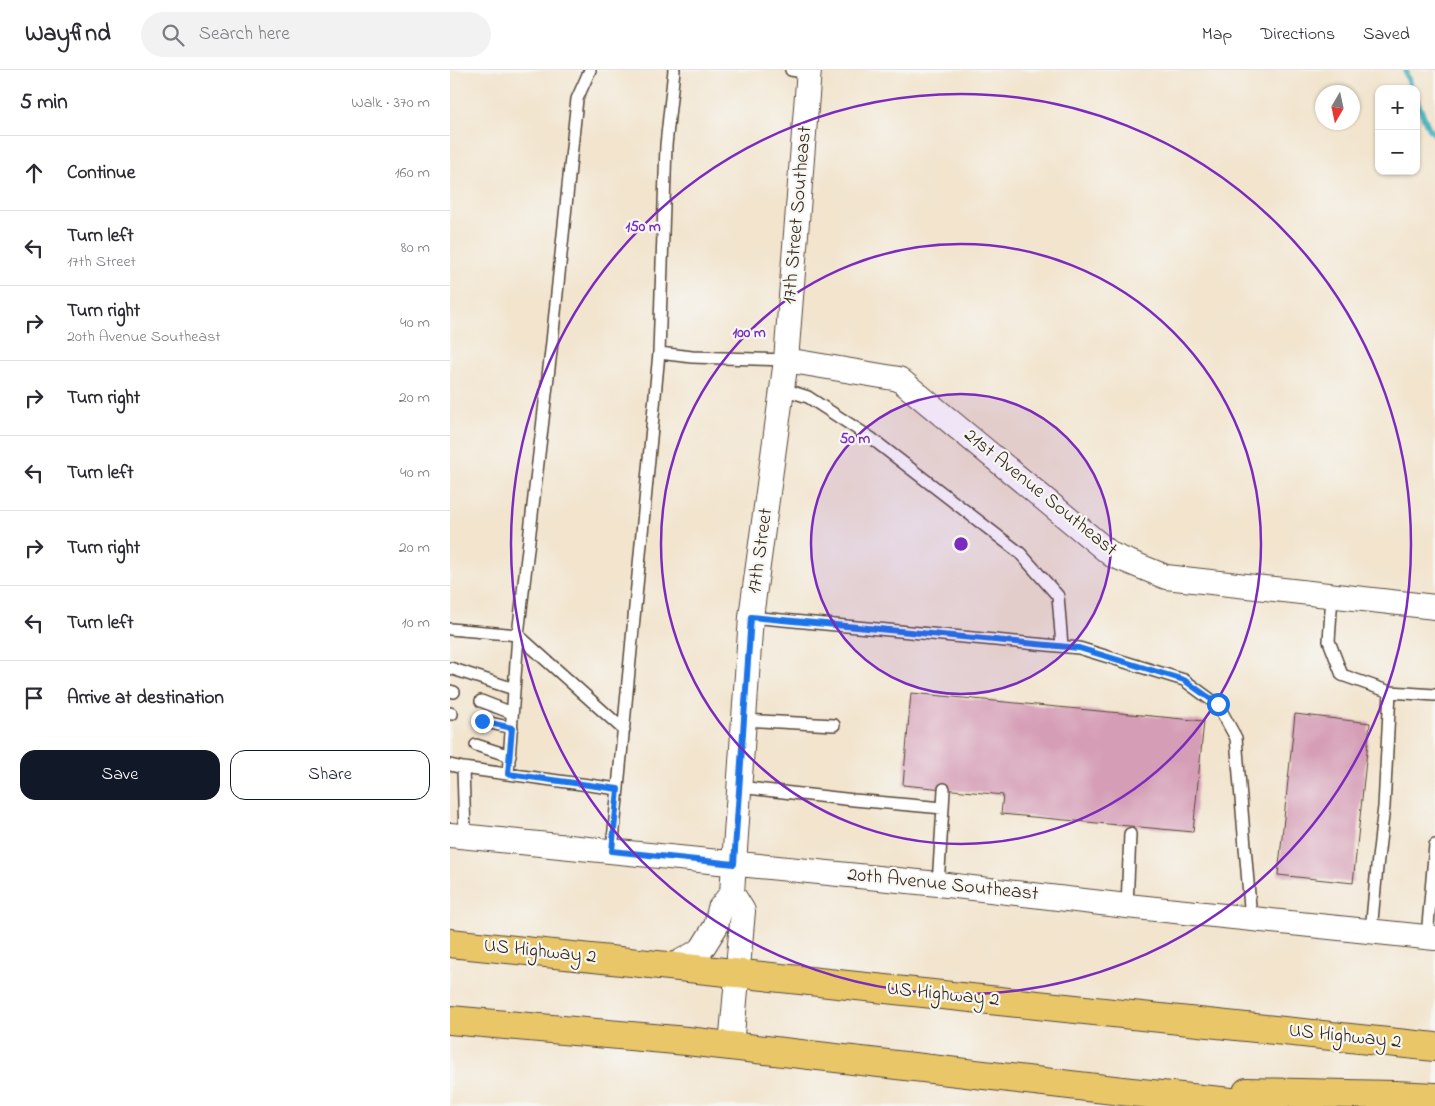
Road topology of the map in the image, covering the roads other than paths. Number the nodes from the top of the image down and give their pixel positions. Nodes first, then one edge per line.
1 (590, 70) edge
2 (674, 70) edge
3 (803, 71) edge
4 (658, 353) junction
5 (786, 360) junction
6 (783, 389) junction
7 (1332, 595) junction
8 (1435, 607) edge
9 (751, 617) junction
10 (450, 629) edge
11 (518, 635) junction
12 (1062, 646) junction
13 (450, 668) edge
14 (514, 690) junction
15 (1390, 692) junction
16 (1435, 695) edge
17 (481, 701) dead end
18 (512, 712) junction
19 (744, 720) junction
20 (482, 721) dead end
21 (834, 725) dead end
22 (512, 728) junction
23 (624, 730) junction
24 (476, 745) dead end
25 (510, 756) junction
26 (450, 765) edge
27 (462, 768) junction
28 (508, 774) junction
29 (739, 787) junction
30 (618, 789) junction
31 (944, 789) dead end
32 (943, 808) junction
33 (1130, 834) dead end
34 (458, 835) edge
35 (1435, 845) edge
36 (612, 851) junction
37 (734, 864) junction
38 (938, 884) junction
39 (732, 893) junction
40 (1127, 906) junction
41 (1251, 919) junction
42 (1371, 931) junction
43 (1431, 938) edge
44 (450, 943) edge
45 (673, 966) junction
46 (738, 973) junction
47 (450, 1020) edge
48 (731, 1046) junction
49 (1435, 1047) edge
50 (1138, 1093) junction
51 (1435, 1097) edge
52 (1271, 1106) edge

1 - 11 lane
2 - 4 lane
3 - 5 street, 17th Street Southeast
4 - 5 lane, 21st Avenue Southeast
4 - 23 lane
5 - 6 street, 17th Street
5 - 7 street, 21st Avenue Southeast
6 - 9 street, 17th Street
6 - 12 lane
7 - 8 street, 21st Avenue Southeast
7 - 15 lane
9 - 12 lane
9 - 19 street, 17th Street
10 - 11 lane
11 - 14 lane
11 - 23 lane
12 - 41 lane
13 - 14 lane
14 - 18 lane
15 - 16 lane
15 - 42 lane
17 - 18 lane
18 - 22 lane
19 - 21 lane
19 - 29 street, 17th Street
20 - 22 lane
22 - 25 lane
23 - 30 lane
24 - 25 lane
25 - 28 lane
26 - 27 lane
27 - 28 lane
27 - 34 lane
28 - 30 lane
29 - 32 lane
29 - 37 street, 17th Street
30 - 36 lane
31 - 32 lane
32 - 38 lane
33 - 40 lane
34 - 36 street, 20th Avenue Southeast
35 - 43 lane
36 - 37 street, 20th Avenue Southeast
37 - 38 street, 20th Avenue Southeast
37 - 39 street
38 - 40 street, 20th Avenue Southeast
39 - 45 street
39 - 46 street
40 - 41 street, 20th Avenue Southeast
41 - 42 street, 20th Avenue Southeast
42 - 43 street, 20th Avenue Southeast
44 - 45 highway, US Highway 2
45 - 46 highway, US Highway 2
46 - 48 street
46 - 49 highway, US Highway 2
47 - 48 highway
48 - 50 highway
50 - 51 highway
50 - 52 highway

